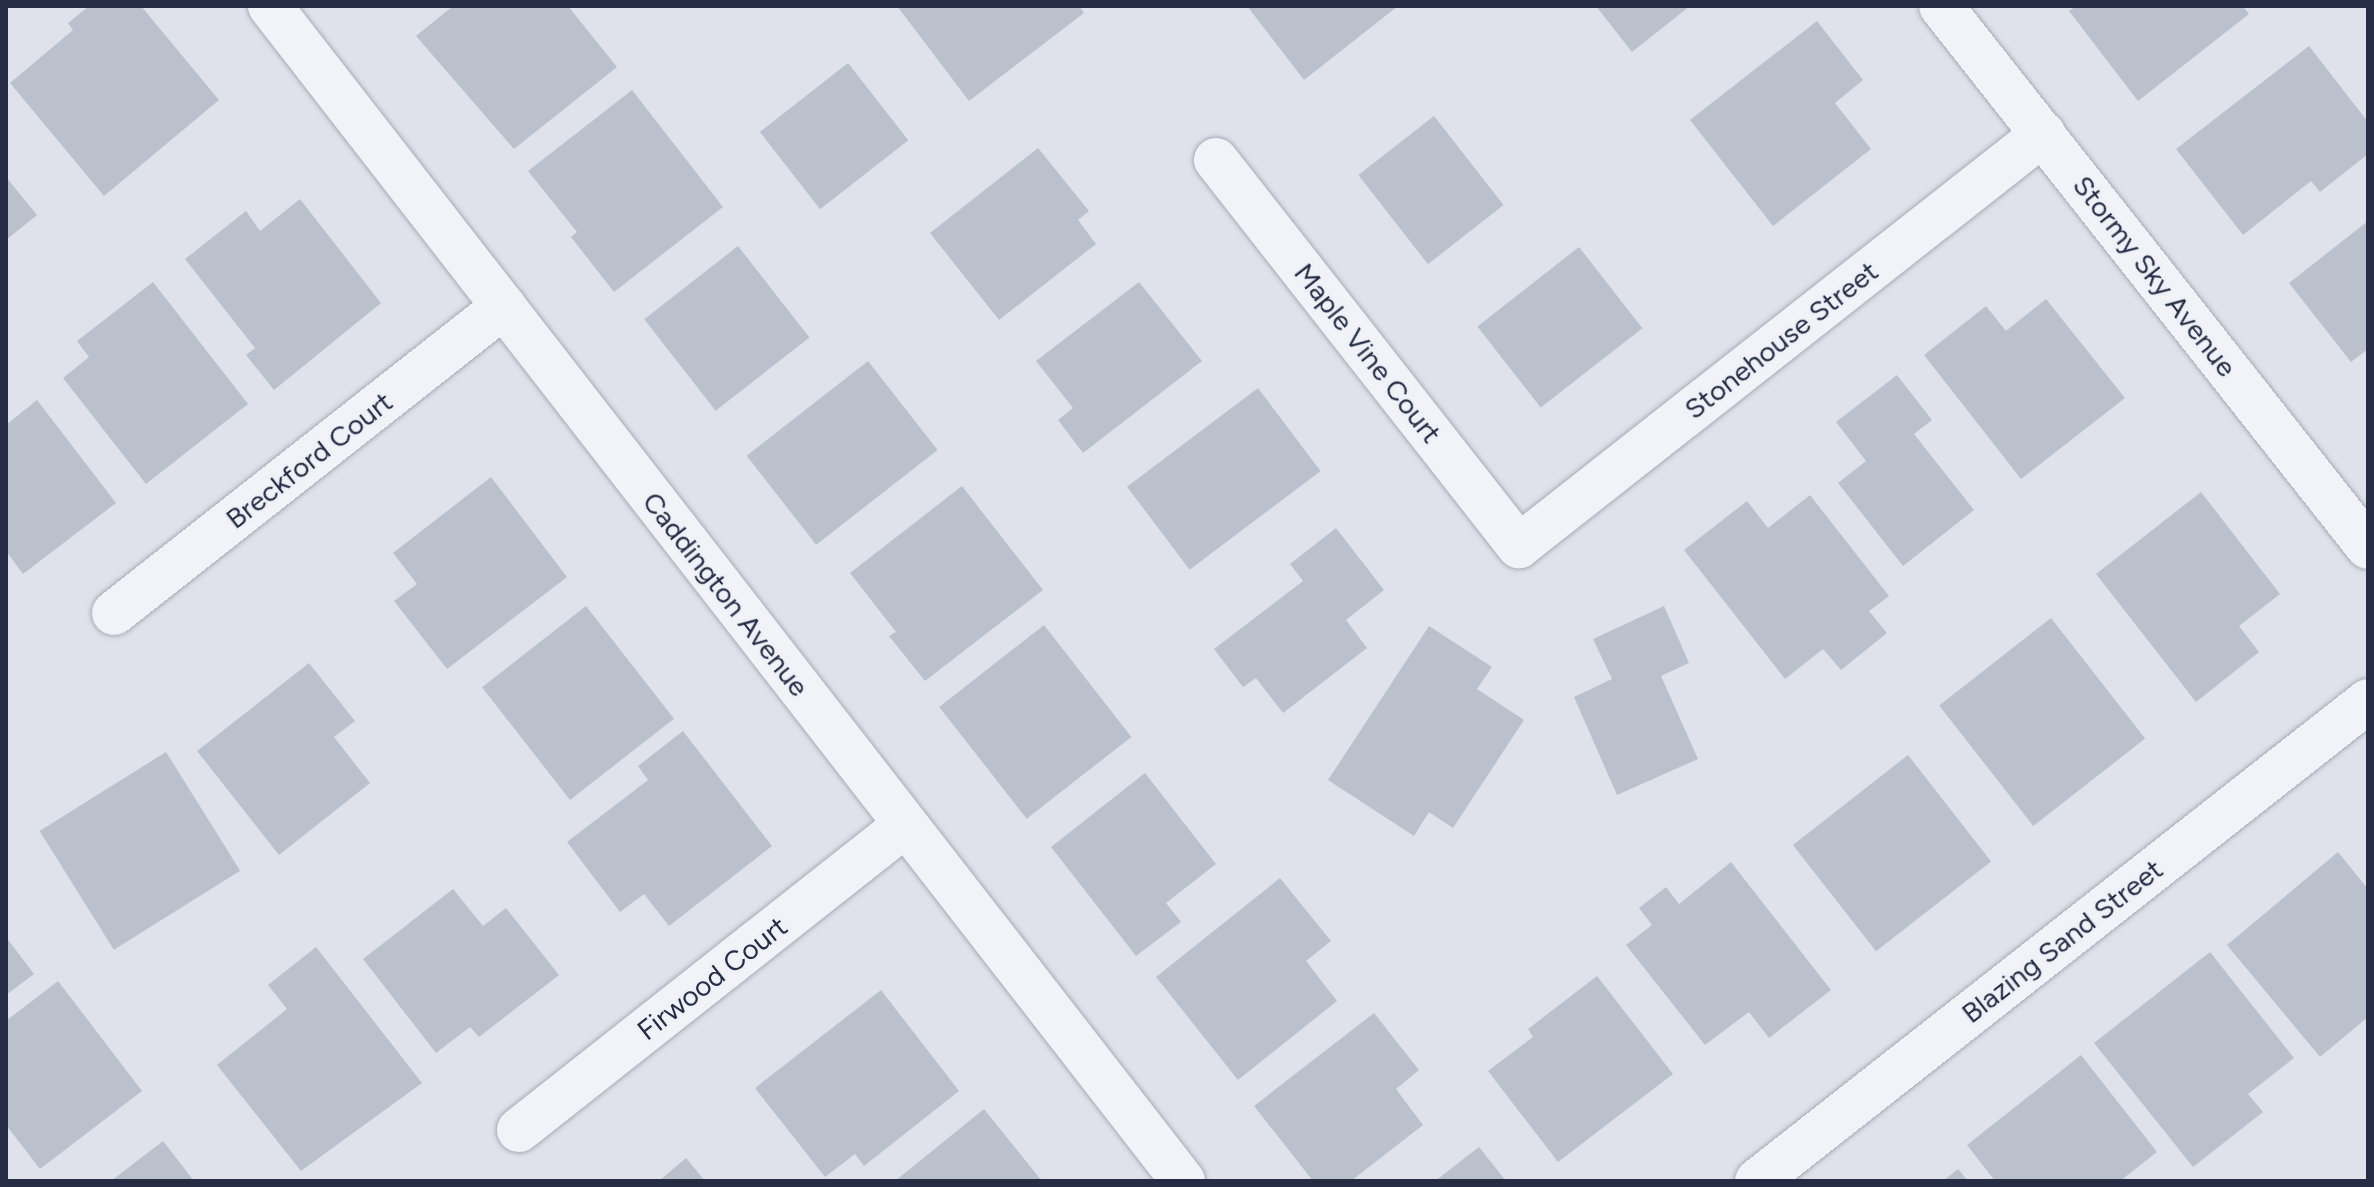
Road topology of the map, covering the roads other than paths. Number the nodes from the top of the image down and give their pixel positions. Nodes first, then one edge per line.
1 (270, 6) edge
2 (1941, 6) edge
3 (2043, 134) junction
4 (1216, 160) dead end
5 (504, 306) junction
6 (1519, 546) joint
7 (2368, 547) edge
8 (114, 613) dead end
9 (2368, 701) edge
10 (904, 826) junction
11 (519, 1130) dead end
12 (1183, 1181) edge
13 (1757, 1181) edge

1 - 5 street, Caddington Avenue
2 - 3 street, Stormy Sky Avenue
3 - 6 street, Stonehouse Street
3 - 7 street, Stormy Sky Avenue
4 - 6 street, Maple Vine Court
5 - 8 street, Breckford Court
5 - 10 street, Caddington Avenue
9 - 13 street, Blazing Sand Street
10 - 11 street, Firwood Court
10 - 12 street, Caddington Avenue

